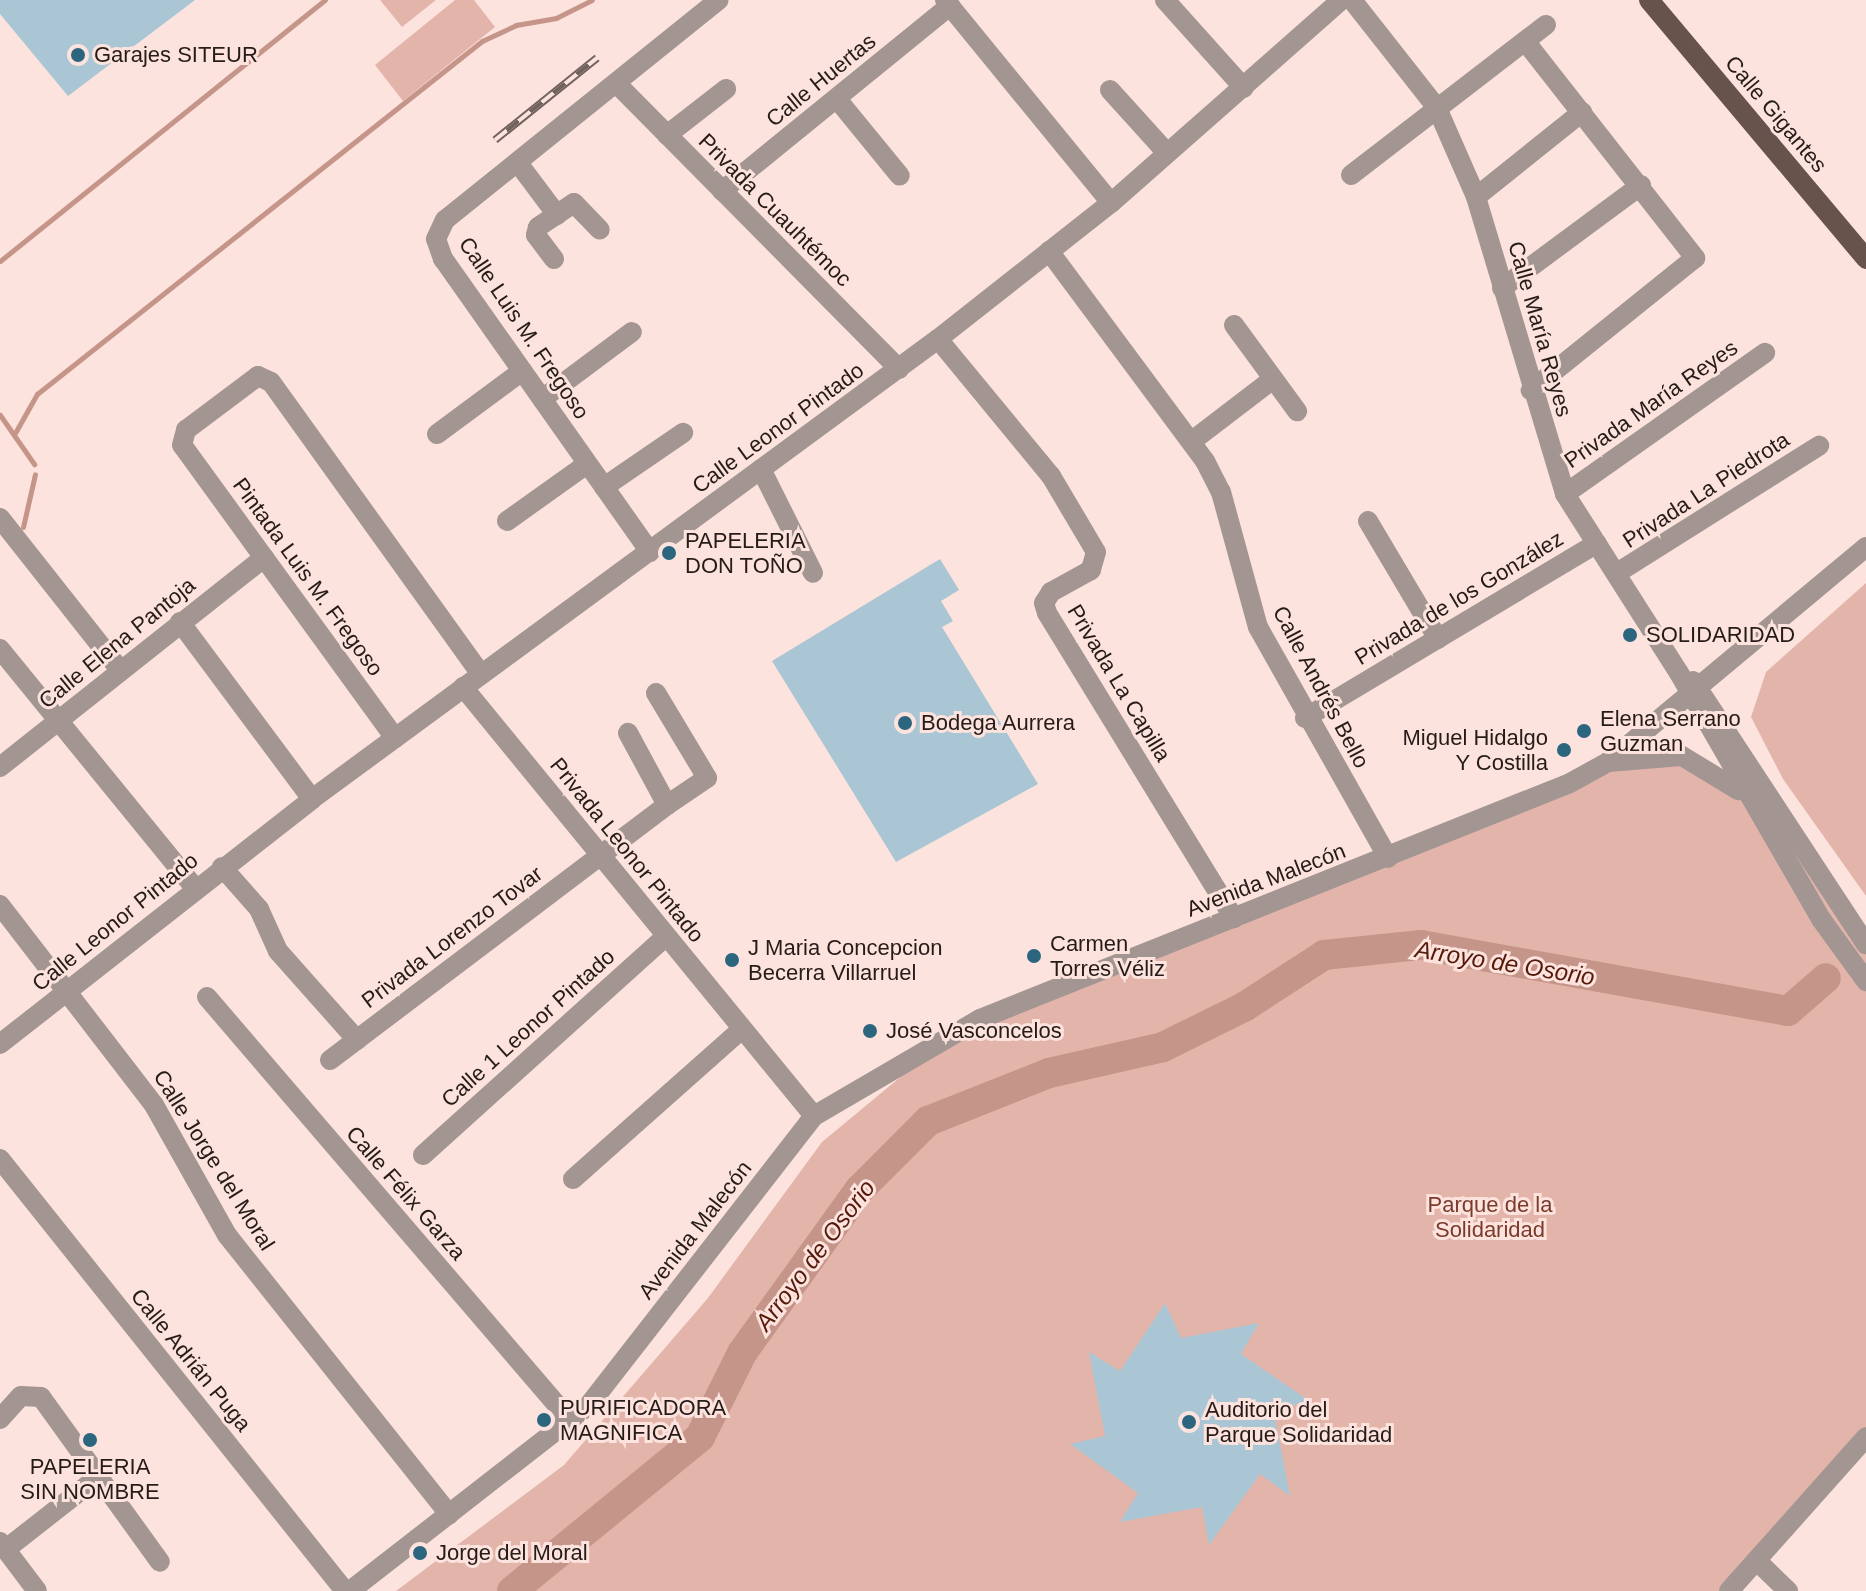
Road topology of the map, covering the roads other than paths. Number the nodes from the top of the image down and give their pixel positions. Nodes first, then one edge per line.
1 (719, 0) edge
2 (1165, 0) edge
3 (1341, 0) edge
4 (1649, 0) edge
5 (947, 3) edge
6 (1363, 4) edge
7 (1546, 25) dead end
8 (1525, 41) junction
9 (617, 84) junction
10 (1244, 88) junction
11 (726, 89) dead end
12 (1110, 90) dead end
13 (837, 99) junction
14 (1437, 108) junction
15 (1582, 112) junction
16 (667, 135) junction
17 (1167, 153) junction
18 (518, 163) junction
19 (1351, 175) dead end
20 (900, 176) dead end
21 (1641, 185) junction
22 (722, 191) junction
23 (1476, 197) junction
24 (1111, 203) junction
25 (557, 215) junction
26 (600, 230) dead end
27 (1049, 251) junction
28 (554, 259) dead end
29 (1866, 259) edge
30 (1502, 288) junction
31 (1234, 325) dead end
32 (632, 332) dead end
33 (938, 339) junction
34 (1765, 353) dead end
35 (899, 369) junction
36 (522, 371) junction
37 (1273, 379) junction
38 (1531, 390) junction
39 (542, 399) junction
40 (1297, 411) dead end
41 (683, 433) dead end
42 (437, 434) dead end
43 (1192, 441) junction
44 (1819, 446) dead end
45 (587, 464) junction
46 (761, 469) junction
47 (604, 487) junction
48 (1565, 494) junction
49 (0, 518) edge
50 (507, 521) dead end
51 (1368, 521) dead end
52 (1597, 543) junction
53 (1866, 547) edge
54 (650, 552) junction
55 (264, 558) junction
56 (813, 573) dead end
57 (1617, 573) junction
58 (180, 622) junction
59 (1438, 639) junction
60 (0, 649) edge
61 (120, 670) junction
62 (481, 674) junction
63 (463, 687) junction
64 (1696, 690) junction
65 (656, 693) dead end
66 (1305, 718) junction
67 (58, 720) junction
68 (628, 733) dead end
69 (395, 738) junction
70 (1608, 762) junction
71 (0, 767) edge
72 (1743, 793) junction
73 (312, 799) junction
74 (667, 805) junction
75 (603, 853) junction
76 (1388, 858) junction
77 (222, 867) junction
78 (195, 888) junction
79 (0, 905) edge
80 (1234, 918) junction
81 (665, 937) junction
82 (1866, 944) edge
83 (1866, 981) edge
84 (68, 991) junction
85 (207, 997) dead end
86 (741, 1030) junction
87 (357, 1040) junction
88 (0, 1044) edge
89 (330, 1060) dead end
90 (814, 1116) junction
91 (423, 1155) dead end
92 (0, 1159) edge
93 (573, 1179) dead end
94 (3, 1406) edge
95 (570, 1420) junction
96 (1866, 1437) edge
97 (97, 1478) junction
98 (449, 1514) junction
99 (3, 1545) edge
100 (160, 1562) dead end
101 (1758, 1562) junction
102 (37, 1591) edge
103 (348, 1591) edge
104 (1729, 1591) edge
105 (1788, 1591) edge

1 - 9 street, Calle Luis M. Fregoso
2 - 10 street
3 - 10 street, Calle Leonor Pintado
4 - 29 main road, Calle Gigantes
5 - 13 street, Calle Huertas
5 - 24 street
6 - 14 street, Calle María Reyes
7 - 8 street
8 - 14 street
8 - 15 street
9 - 16 street, Privada Cuauhtémoc
9 - 18 street, Calle Luis M. Fregoso
10 - 17 street, Calle Leonor Pintado
11 - 16 street
12 - 17 street
13 - 20 street
13 - 22 street, Calle Huertas
14 - 19 street
14 - 23 street, Calle María Reyes
15 - 21 street
15 - 23 street
16 - 22 street, Privada Cuauhtémoc
17 - 24 street, Calle Leonor Pintado
18 - 25 street
18 - 36 street, Calle Luis M. Fregoso
21 - 30 street
21 - 38 street
22 - 35 street, Privada Cuauhtémoc
23 - 30 street, Calle María Reyes
24 - 27 street, Calle Leonor Pintado
25 - 26 street
25 - 28 street
27 - 33 street, Calle Leonor Pintado
27 - 43 street, Calle Andrés Bello
30 - 38 street, Calle María Reyes
31 - 37 street
32 - 39 street
33 - 35 street, Calle Leonor Pintado
33 - 80 street, Privada La Capilla
34 - 48 street, Privada María Reyes
35 - 46 street, Calle Leonor Pintado
36 - 39 street, Calle Luis M. Fregoso
36 - 42 street
37 - 40 street
37 - 43 street
38 - 48 street, Calle María Reyes
39 - 45 street, Calle Luis M. Fregoso
41 - 47 street
43 - 66 street, Calle Andrés Bello
44 - 57 street, Privada La Piedrota
45 - 47 street, Calle Luis M. Fregoso
45 - 50 street
46 - 54 street, Calle Leonor Pintado
46 - 56 street
47 - 54 street, Calle Luis M. Fregoso
48 - 52 street, Calle María Reyes
49 - 61 street
51 - 59 street
52 - 57 street, Calle María Reyes
52 - 59 street, Privada de los González
53 - 64 street, Avenida Malecón
54 - 62 street, Calle Leonor Pintado
55 - 58 street, Calle Elena Pantoja
55 - 62 street, Pintada Luis M. Fregoso
55 - 69 street, Pintada Luis M. Fregoso
57 - 64 street, Calle María Reyes
58 - 61 street, Calle Elena Pantoja
58 - 73 street
59 - 66 street, Privada de los González
60 - 67 street
61 - 67 street, Calle Elena Pantoja
62 - 63 street, Calle Leonor Pintado
63 - 69 street, Calle Leonor Pintado
63 - 75 street, Privada Leonor Pintado
64 - 70 street, Avenida Malecón
64 - 72 street
64 - 82 street, Calle María Reyes
65 - 74 street, Privada Lorenzo Tovar
66 - 76 street, Calle Andrés Bello
67 - 71 street, Calle Elena Pantoja
67 - 78 street
68 - 74 street
69 - 73 street, Calle Leonor Pintado
70 - 72 street
70 - 76 street, Avenida Malecón
72 - 83 street
73 - 77 street, Calle Leonor Pintado
74 - 75 street, Privada Lorenzo Tovar
75 - 81 street, Privada Leonor Pintado
75 - 87 street, Privada Lorenzo Tovar
76 - 80 street, Avenida Malecón
77 - 78 street, Calle Leonor Pintado
77 - 87 street, Calle Leonor Pintado
78 - 84 street, Calle Leonor Pintado
79 - 84 street, Calle Jorge del Moral
80 - 90 street, Avenida Malecón
81 - 86 street, Privada Leonor Pintado
81 - 91 street, Calle 1 Leonor Pintado
84 - 88 street, Calle Leonor Pintado
84 - 98 street, Calle Jorge del Moral
85 - 95 street, Calle Félix Garza
86 - 90 street, Privada Leonor Pintado
86 - 93 street
87 - 89 street, Privada Lorenzo Tovar
90 - 95 street, Avenida Malecón
92 - 103 street, Calle Adrián Puga
94 - 97 street
95 - 98 street, Avenida Malecón
96 - 101 street
97 - 99 street
97 - 100 street
98 - 103 street, Avenida Malecón
99 - 102 street
101 - 104 street
101 - 105 street

